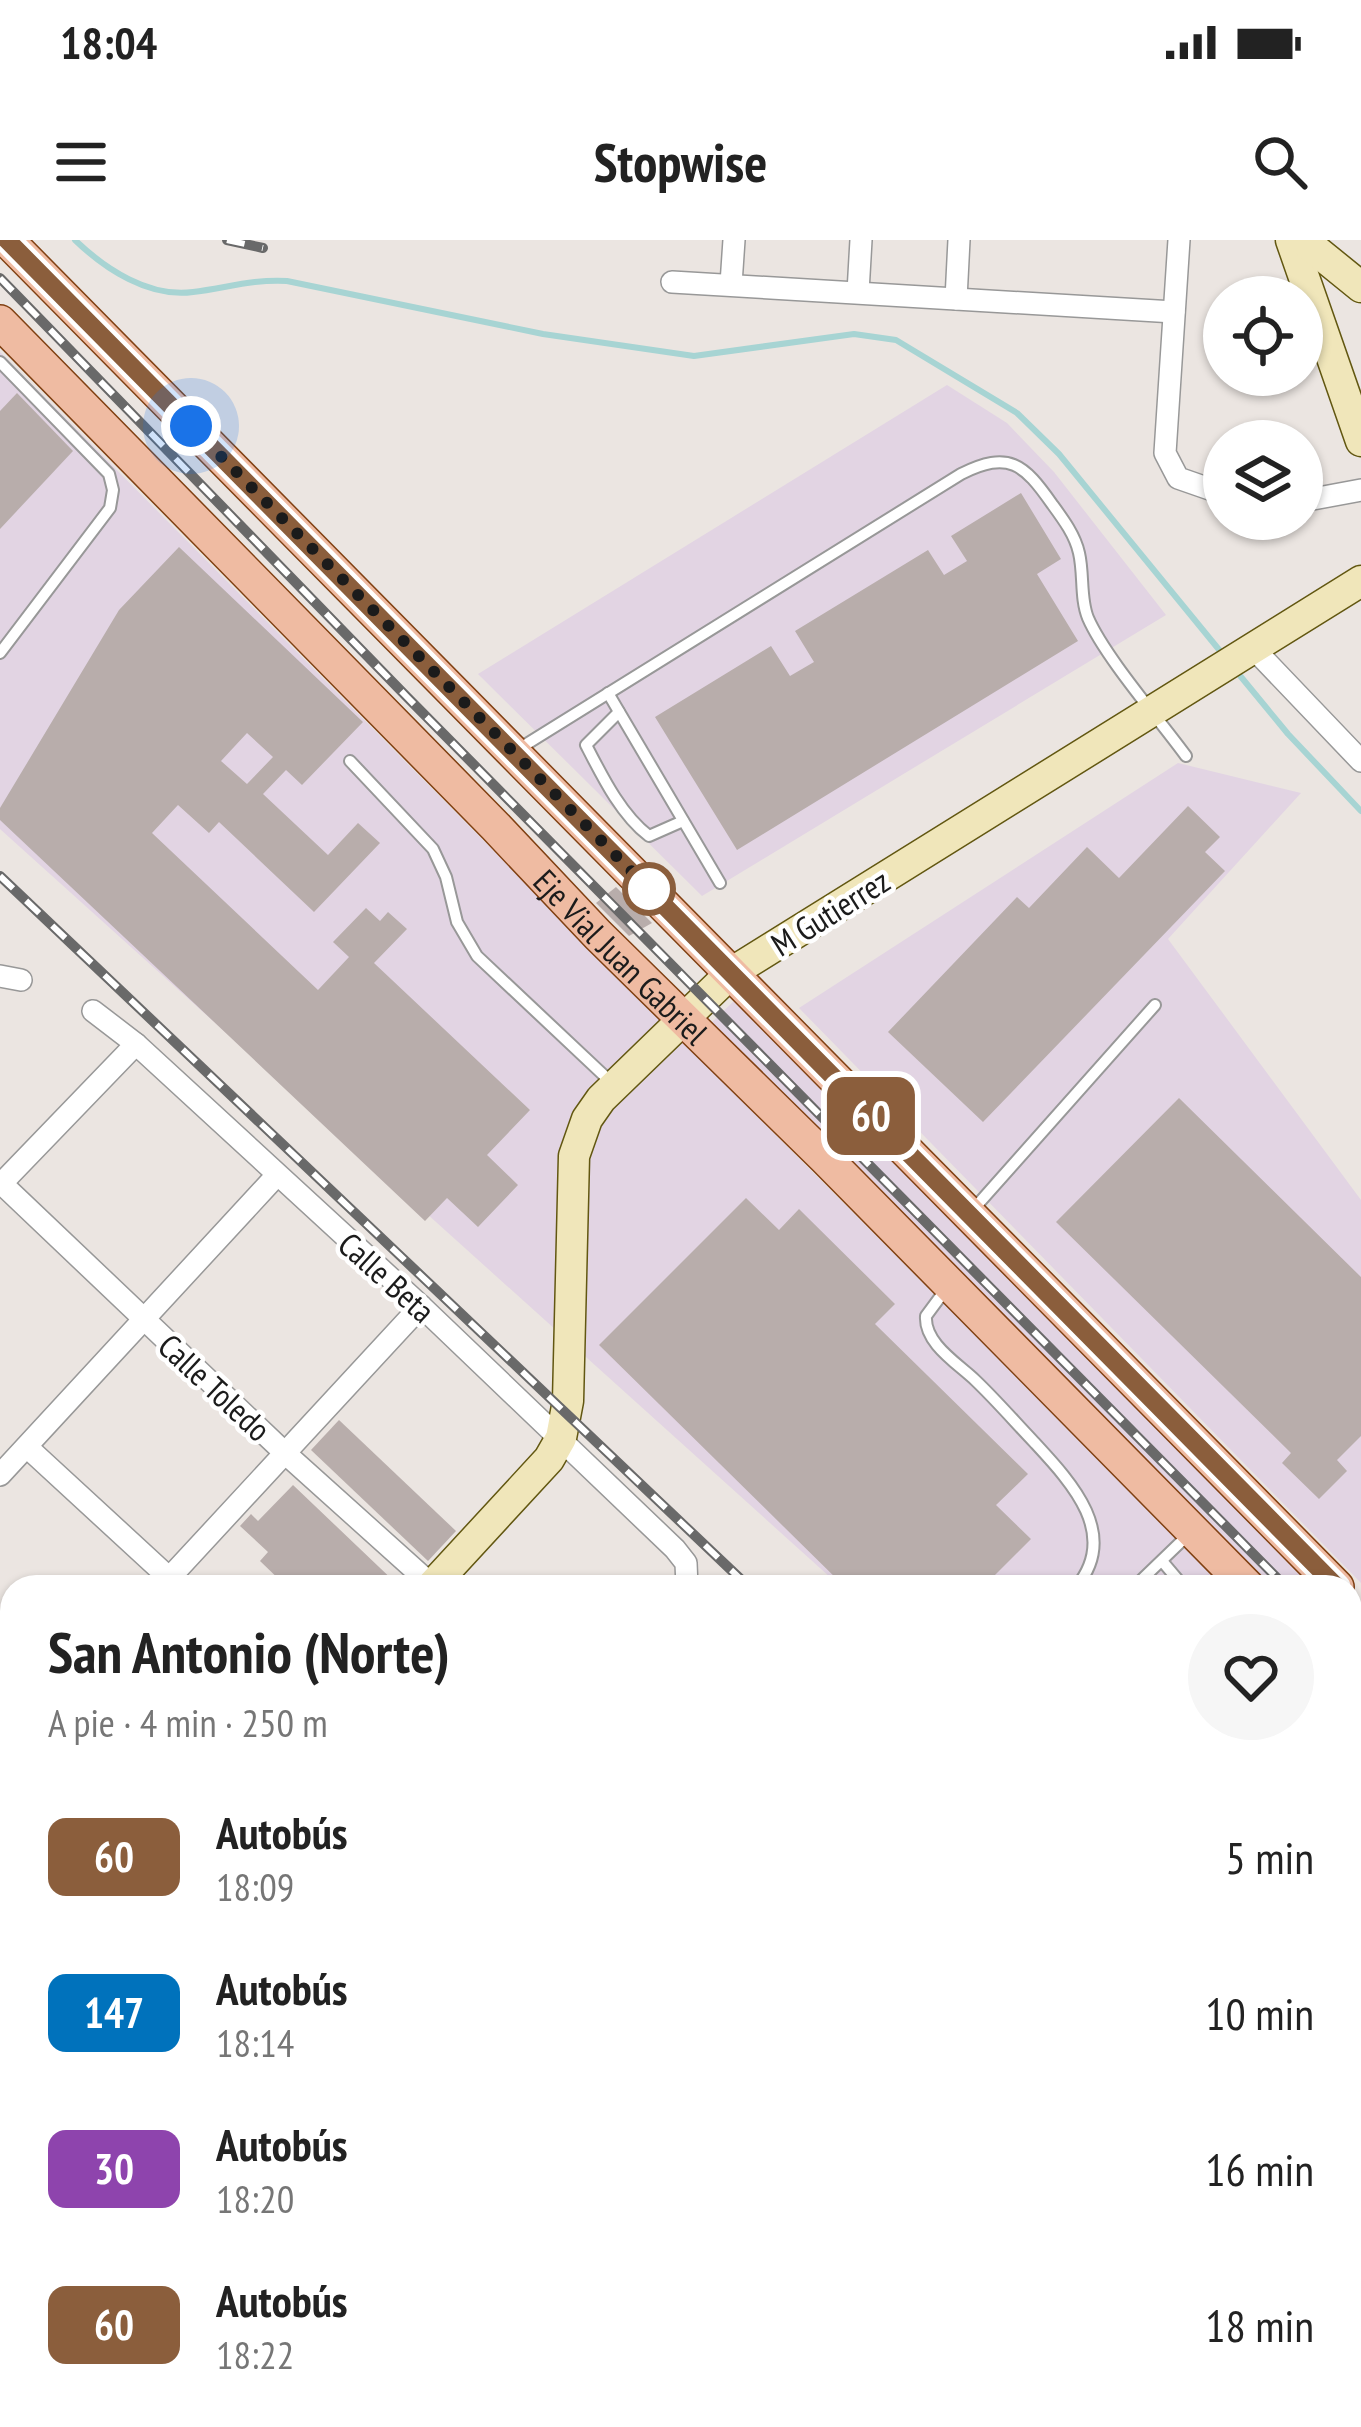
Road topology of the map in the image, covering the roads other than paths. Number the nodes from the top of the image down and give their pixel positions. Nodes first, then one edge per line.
1 (7, 240) edge
2 (734, 240) edge
3 (861, 240) edge
4 (959, 240) edge
5 (1179, 240) edge
6 (1291, 240) edge
7 (1304, 240) edge
8 (672, 282) dead end
9 (731, 284) junction
10 (1361, 287) edge
11 (858, 292) junction
12 (956, 299) junction
13 (1174, 312) junction
14 (0, 322) edge
15 (0, 362) edge
16 (1359, 421) edge
17 (1203, 487) edge
18 (1361, 490) edge
19 (1323, 499) edge
20 (1361, 581) edge
21 (1251, 651) junction
22 (0, 653) edge
23 (608, 693) junction
24 (1153, 711) junction
25 (619, 712) junction
26 (512, 753) junction
27 (1186, 756) dead end
28 (350, 760) dead end
29 (1361, 761) edge
30 (683, 820) junction
31 (720, 883) dead end
32 (731, 973) junction
33 (1155, 1005) dead end
34 (93, 1011) dead end
35 (682, 1017) junction
36 (136, 1044) junction
37 (615, 1084) junction
38 (277, 1175) junction
39 (0, 1184) edge
40 (969, 1215) junction
41 (948, 1286) junction
42 (421, 1306) junction
43 (144, 1320) junction
44 (561, 1438) junction
45 (27, 1447) junction
46 (286, 1454) junction
47 (0, 1475) edge
48 (1193, 1531) junction
49 (1162, 1561) junction
50 (161, 1575) edge
51 (178, 1575) edge
52 (421, 1575) edge
53 (443, 1575) edge
54 (686, 1575) edge
55 (1084, 1575) edge
56 (1147, 1575) edge
57 (1174, 1575) edge
58 (1236, 1575) edge
59 (1325, 1575) edge

1 - 26 main road, Eje Vial Juan Gabriel
2 - 9 street
3 - 11 street
4 - 12 street
5 - 13 street
6 - 16 street
7 - 10 street
8 - 9 street
9 - 11 street
11 - 12 street
12 - 13 street
13 - 17 street
14 - 35 main road, Eje Vial Juan Gabriel
15 - 22 lane
18 - 19 street
20 - 21 street, M Gutierrez
21 - 24 street, M Gutierrez
21 - 29 street
23 - 24 lane
23 - 25 lane
23 - 26 lane
24 - 27 lane
24 - 32 street, M Gutierrez
25 - 30 lane
25 - 30 lane
26 - 32 main road, Eje Vial Juan Gabriel
28 - 37 lane
30 - 31 lane
32 - 35 street, M Gutierrez
32 - 40 main road, Eje Vial Juan Gabriel
33 - 40 lane
34 - 36 street, Calle Beta
35 - 37 street, M Gutierrez
35 - 41 main road, Eje Vial Juan Gabriel
36 - 38 street, Calle Beta
36 - 39 street
37 - 44 street, M Gutierrez
38 - 42 street, Calle Beta
38 - 43 street
39 - 43 street, Calle Toledo
40 - 59 main road, Eje Vial Juan Gabriel
41 - 48 main road, Eje Vial Juan Gabriel
41 - 55 lane
42 - 44 street, Calle Beta
42 - 46 street
43 - 45 street
43 - 46 street, Calle Toledo
44 - 53 street, M Gutierrez
44 - 54 street, Calle Beta
45 - 47 street
45 - 50 street
46 - 51 street
46 - 52 street, Calle Toledo
48 - 49 lane
48 - 58 main road, Eje Vial Juan Gabriel
49 - 56 lane
49 - 57 lane

